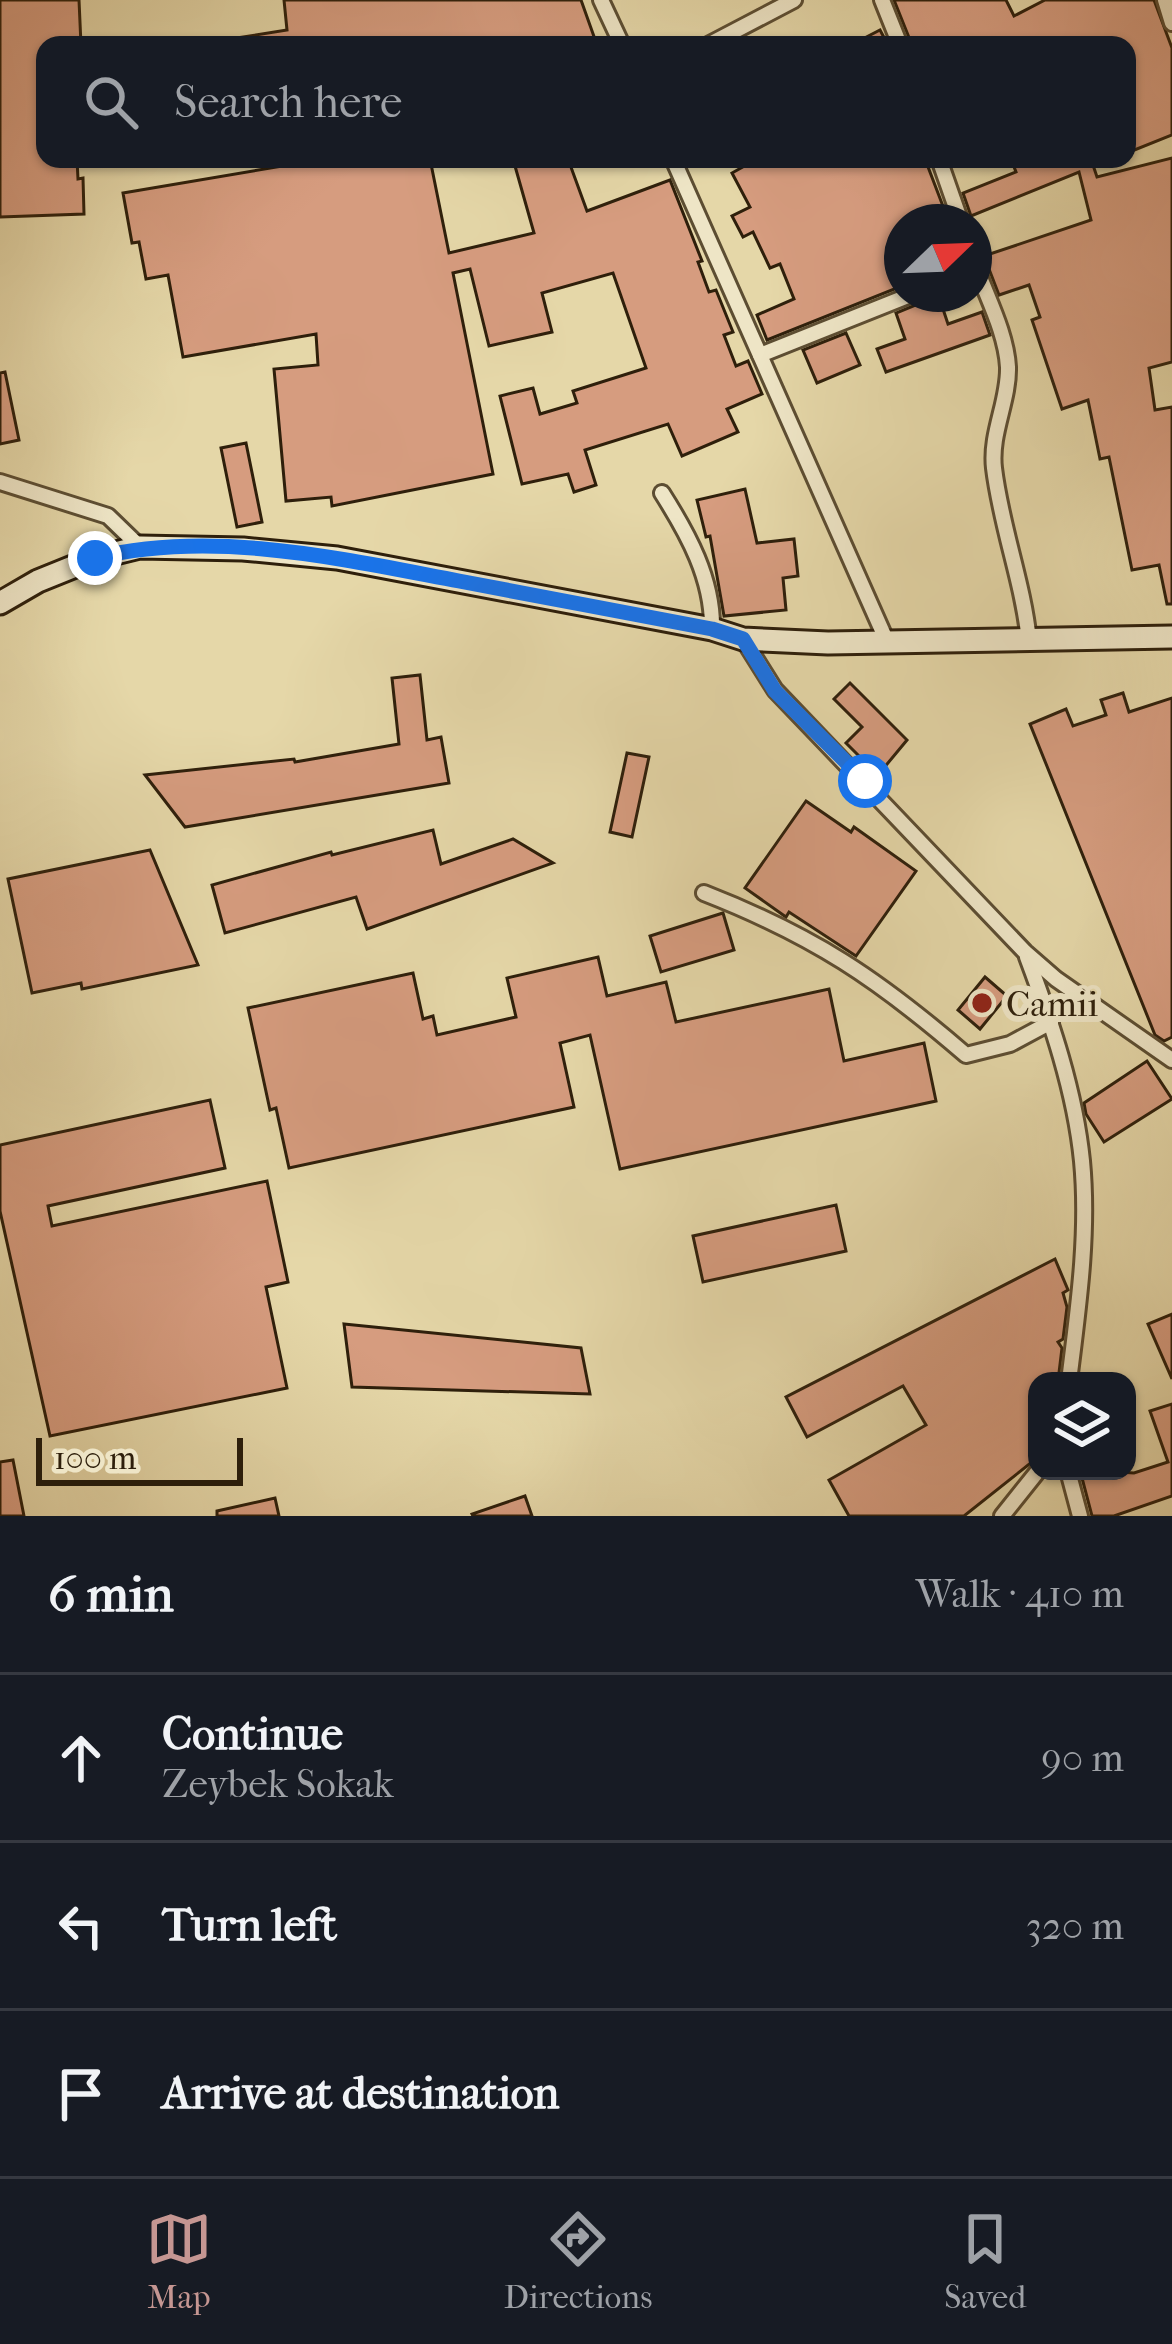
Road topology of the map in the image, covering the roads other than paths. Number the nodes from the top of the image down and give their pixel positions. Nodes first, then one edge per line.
1 (602, 0) edge
2 (794, 0) edge
3 (881, 0) edge
4 (1165, 0) edge
5 (1172, 23) edge
6 (618, 36) edge
7 (726, 36) edge
8 (896, 36) edge
9 (677, 168) edge
10 (942, 168) edge
11 (955, 204) edge
12 (884, 306) edge
13 (992, 312) edge
14 (760, 355) junction
15 (0, 482) edge
16 (662, 494) dead end
17 (140, 547) junction
18 (0, 603) edge
19 (712, 629) junction
20 (1172, 637) edge
21 (743, 639) junction
22 (1029, 641) junction
23 (888, 644) junction
24 (704, 893) dead end
25 (1025, 952) junction
26 (1051, 1022) junction
27 (1172, 1060) edge
28 (1070, 1372) edge
29 (1031, 1480) edge
30 (1070, 1480) edge
31 (1001, 1516) edge
32 (1080, 1516) edge

1 - 6 street
2 - 7 street
3 - 8 street
4 - 5 street
9 - 14 street
10 - 11 street
12 - 14 street
13 - 22 street
14 - 23 street
15 - 17 street
16 - 19 street
17 - 18 street
17 - 19 street
19 - 21 street
20 - 22 street
21 - 23 street
21 - 25 street
22 - 23 street
24 - 26 street
25 - 26 street
25 - 27 street
26 - 28 street
29 - 31 street
30 - 32 street

